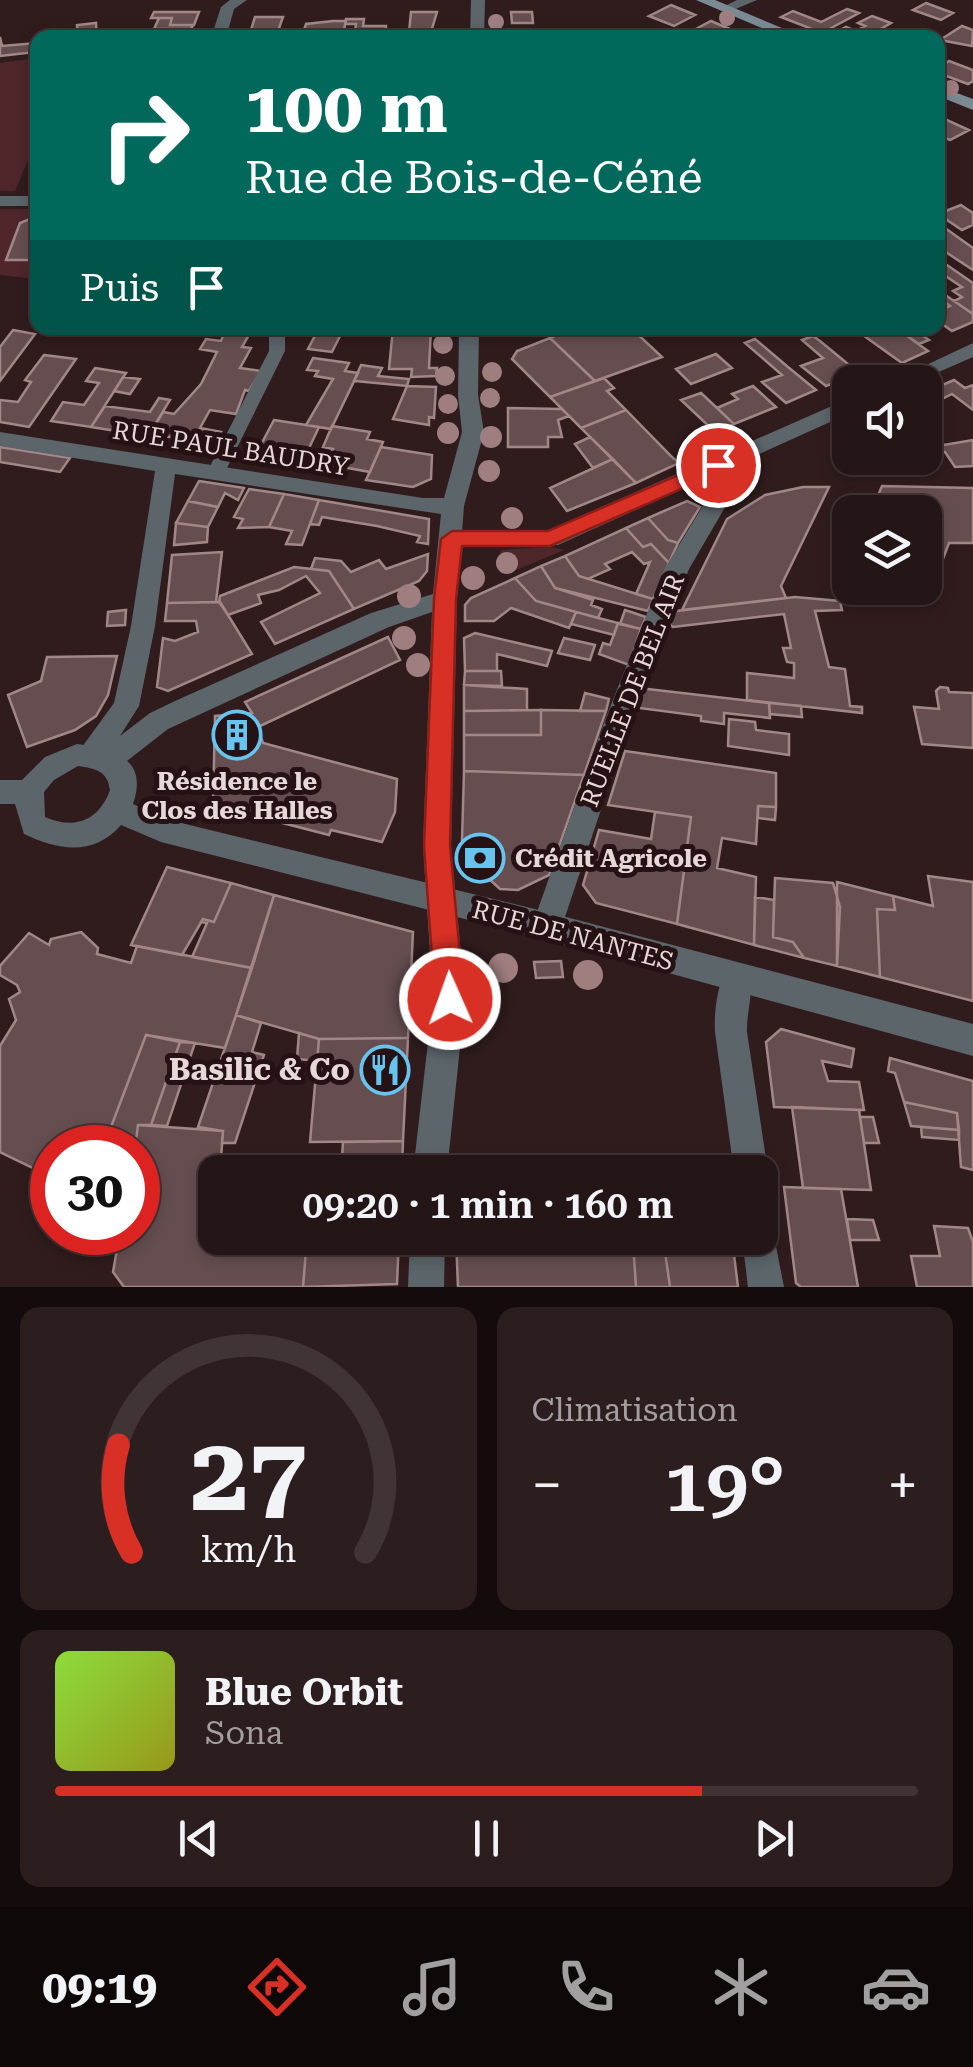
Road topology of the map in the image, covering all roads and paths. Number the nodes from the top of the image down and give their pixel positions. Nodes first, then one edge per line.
1 (240, 0) edge
2 (478, 0) edge
3 (703, 0) edge
4 (750, 0) edge
5 (726, 9) junction
6 (219, 30) edge
7 (477, 30) edge
8 (780, 30) edge
9 (945, 94) edge
10 (973, 105) edge
11 (0, 201) edge
12 (30, 201) edge
13 (277, 335) edge
14 (470, 335) edge
15 (973, 349) edge
16 (938, 365) edge
17 (832, 413) edge
18 (0, 438) edge
19 (718, 465) junction
20 (168, 467) junction
21 (216, 474) junction
22 (453, 506) junction
23 (452, 539) junction
24 (445, 599) junction
25 (100, 757) junction
26 (0, 792) edge
27 (29, 792) junction
28 (118, 810) junction
29 (442, 902) junction
30 (547, 926) junction
31 (737, 979) junction
32 (973, 1040) edge
33 (432, 1155) edge
34 (748, 1155) edge
35 (427, 1255) edge
36 (762, 1255) edge
37 (426, 1287) edge
38 (766, 1287) edge

1 - 6 street
2 - 7 street
3 - 5 main road
4 - 5 street
5 - 8 main road
9 - 10 main road
11 - 12 street
13 - 21 lane
14 - 22 street
15 - 16 street
17 - 19 street
18 - 20 street, RUE PAUL BAUDRY
19 - 23 street
19 - 30 street, RUELLE DE BEL AIR
20 - 21 street, RUE PAUL BAUDRY
20 - 25 street
21 - 22 street, RUE PAUL BAUDRY
22 - 23 street
23 - 24 street
24 - 25 street
24 - 29 street
25 - 27 street
25 - 28 street
26 - 27 street
27 - 28 street
28 - 29 street, RUE DE NANTES
29 - 30 street, RUE DE NANTES
29 - 33 street
30 - 31 street, RUE DE NANTES
31 - 32 street, RUE DE NANTES
31 - 34 street
35 - 37 street
36 - 38 street

